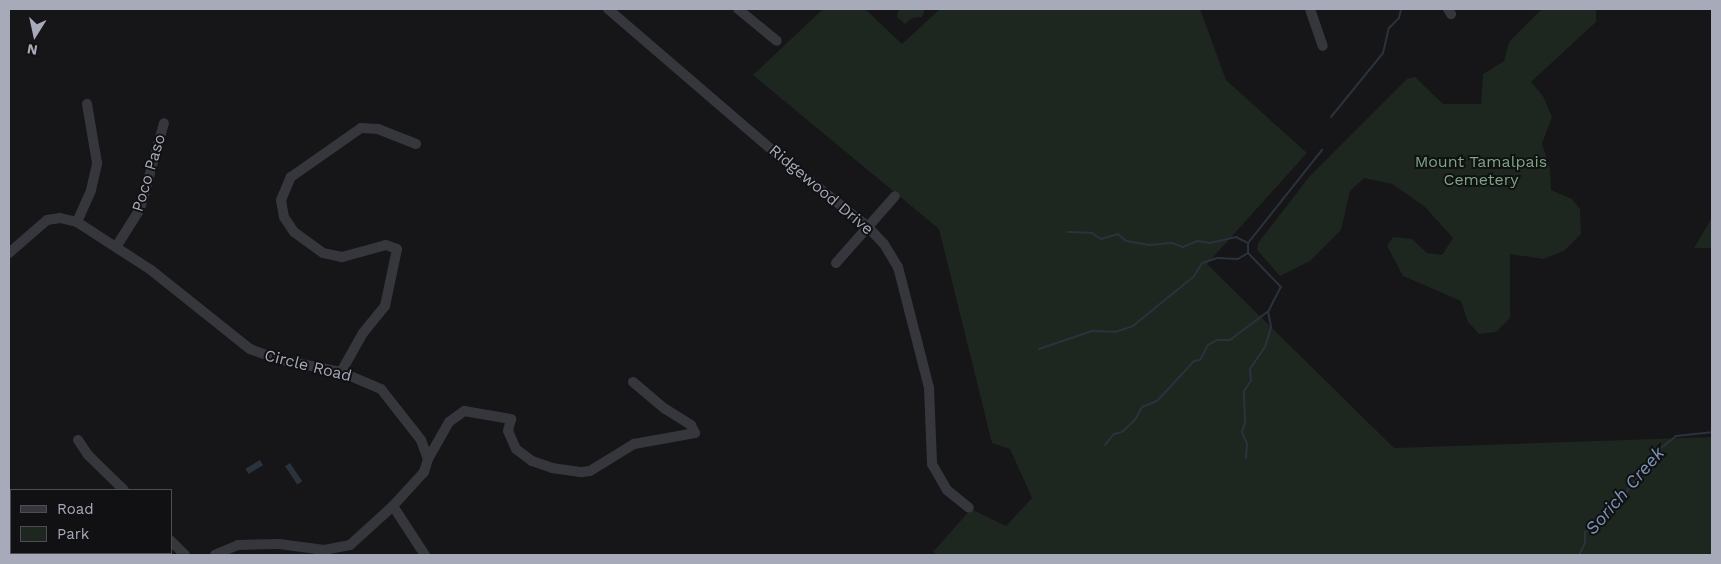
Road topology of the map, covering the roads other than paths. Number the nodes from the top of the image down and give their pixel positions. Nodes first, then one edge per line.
1 (608, 9) edge
2 (738, 9) edge
3 (1310, 9) edge
4 (777, 40) dead end
5 (1323, 46) dead end
6 (87, 104) dead end
7 (164, 123) dead end
8 (416, 144) dead end
9 (895, 196) dead end
10 (77, 222) junction
11 (868, 227) junction
12 (116, 247) junction
13 (9, 253) edge
14 (836, 263) dead end
15 (341, 372) junction
16 (633, 382) dead end
17 (78, 440) dead end
18 (428, 459) junction
19 (123, 489) edge
20 (393, 506) junction
21 (969, 508) dead end
22 (172, 542) edge
23 (185, 555) edge
24 (215, 555) edge
25 (425, 555) edge

1 - 11 street, Ridgewood Drive
2 - 4 street
3 - 5 street
6 - 10 street
7 - 12 street, Poco Paso
8 - 15 street
9 - 11 street
10 - 12 street, Circle Road
10 - 13 street, Circle Road
11 - 14 street
11 - 21 street, Ridgewood Drive
12 - 15 street, Circle Road
15 - 18 street, Circle Road
16 - 18 street
17 - 19 street
18 - 20 street
20 - 24 street
20 - 25 street
22 - 23 street

